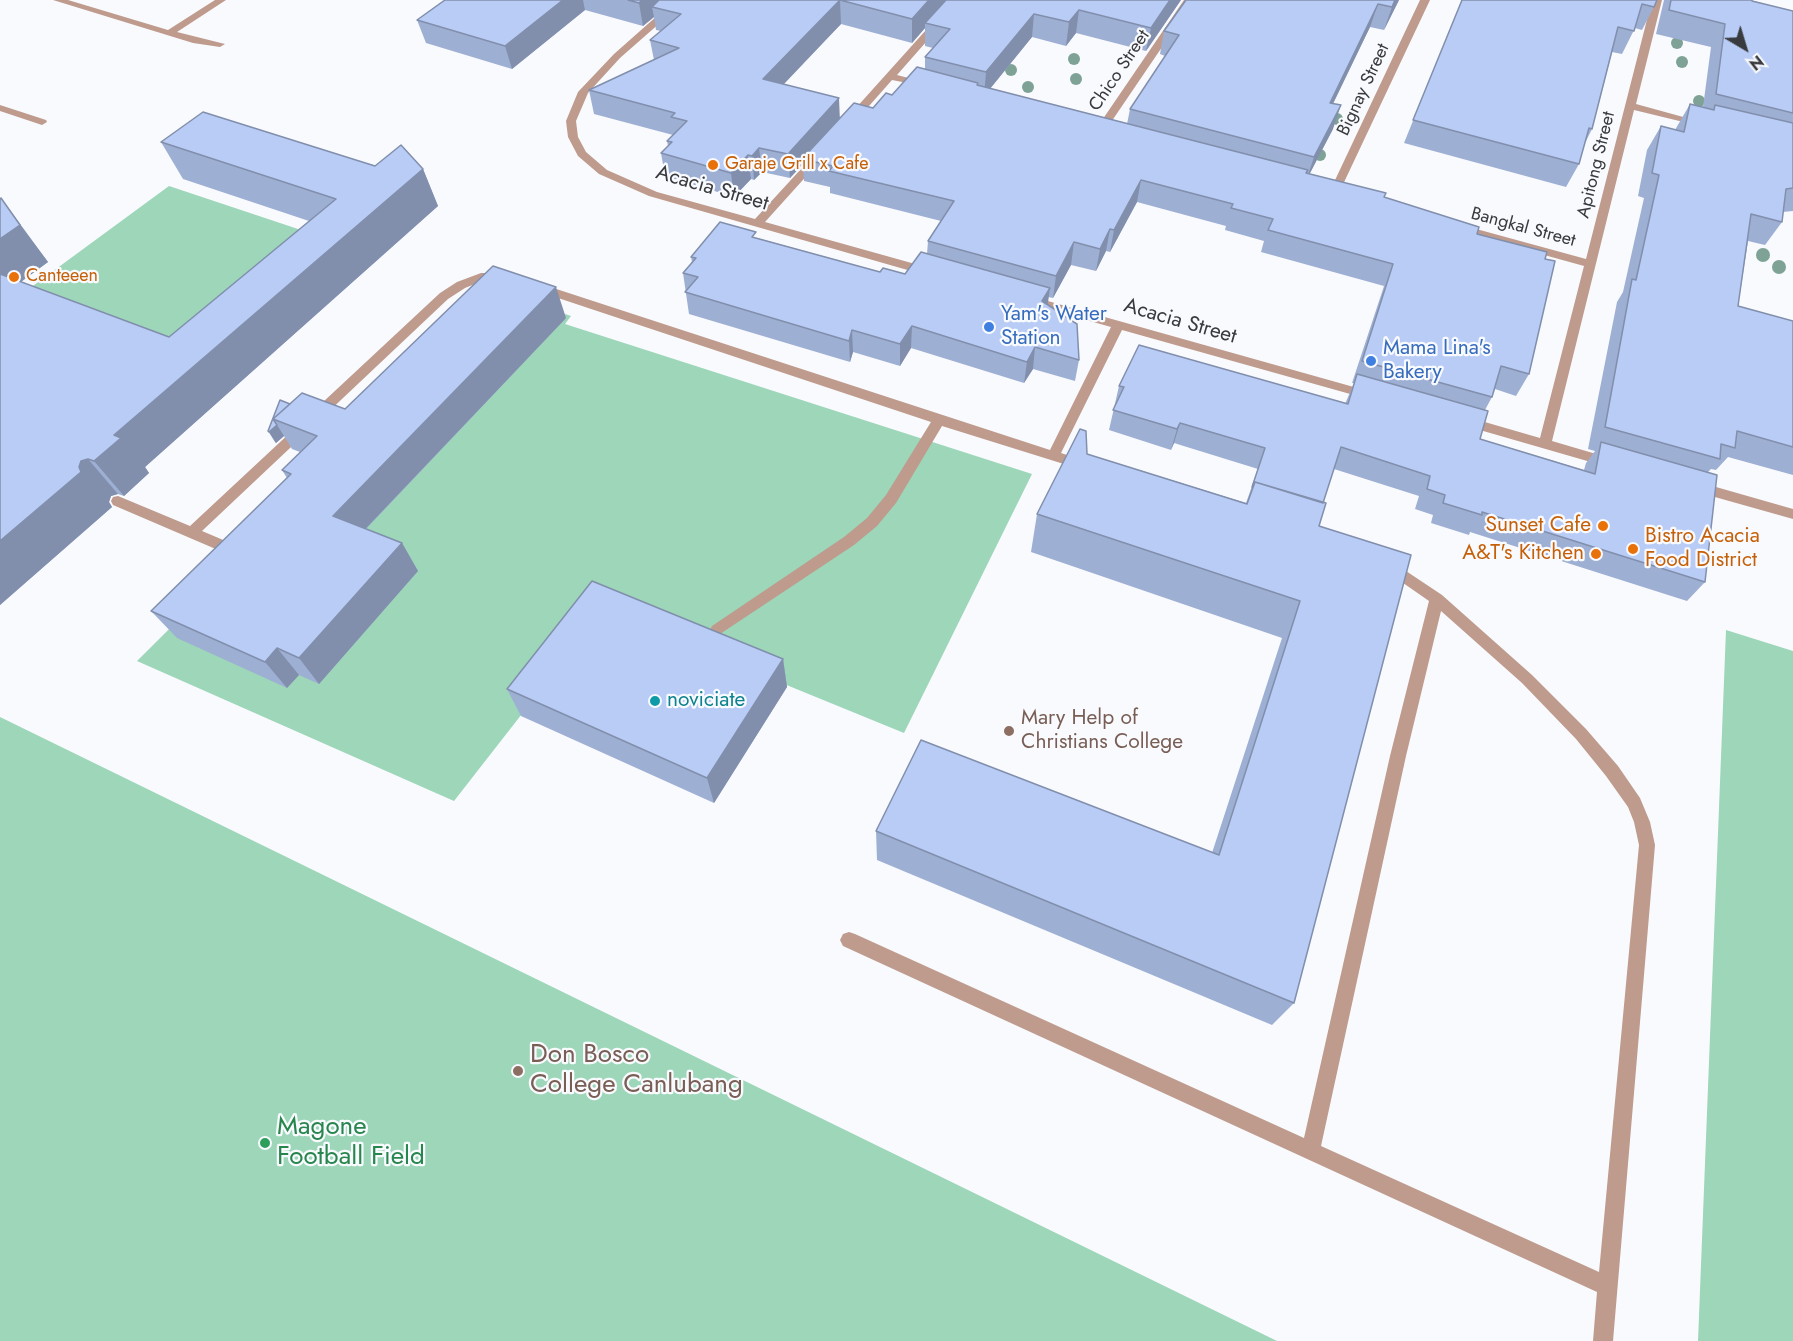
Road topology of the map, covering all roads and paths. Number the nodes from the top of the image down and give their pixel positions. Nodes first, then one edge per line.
1 (58, 0) edge
2 (220, 0) edge
3 (681, 0) edge
4 (958, 0) edge
5 (1189, 0) edge
6 (1425, 0) edge
7 (1657, 0) edge
8 (170, 33) junction
9 (220, 44) dead end
10 (890, 76) junction
11 (934, 88) edge
12 (1631, 106) junction
13 (0, 108) edge
14 (42, 122) dead end
15 (1712, 126) edge
16 (843, 128) edge
17 (1099, 132) edge
18 (820, 154) edge
19 (1333, 195) edge
20 (758, 223) junction
21 (1445, 225) edge
22 (1591, 264) junction
23 (938, 274) edge
24 (512, 279) edge
25 (532, 285) edge
26 (1017, 296) edge
27 (1118, 325) junction
28 (1383, 399) edge
29 (1452, 418) edge
30 (939, 420) junction
31 (1545, 444) junction
32 (1053, 456) junction
33 (1624, 466) edge
34 (1098, 469) edge
35 (1680, 482) edge
36 (118, 501) dead end
37 (1793, 514) edge
38 (191, 533) junction
39 (230, 549) edge
40 (1377, 558) edge
41 (1437, 599) junction
42 (717, 630) edge
43 (849, 940) dead end
44 (1310, 1152) junction
45 (1607, 1286) junction
46 (1603, 1341) edge

1 - 8 street
2 - 8 street
3 - 20 street, Acacia Street
4 - 10 street
5 - 17 street, Chico Street
6 - 19 street, Bignay Street
7 - 12 street, Apitong Street
8 - 9 street
10 - 11 street
10 - 16 street
12 - 15 street
12 - 22 street, Apitong Street
13 - 14 street
18 - 20 street
20 - 23 street, Acacia Street
21 - 22 street, Bangkal Street
22 - 31 street, Apitong Street
24 - 38 street
25 - 30 street
26 - 27 street, Acacia Street
27 - 28 street, Acacia Street
27 - 32 street
29 - 31 street
30 - 32 street
30 - 42 street
31 - 33 street
32 - 34 street
35 - 37 street
36 - 38 street
38 - 39 street
40 - 41 street
41 - 44 street
41 - 45 street
43 - 44 street
44 - 45 street
45 - 46 street

